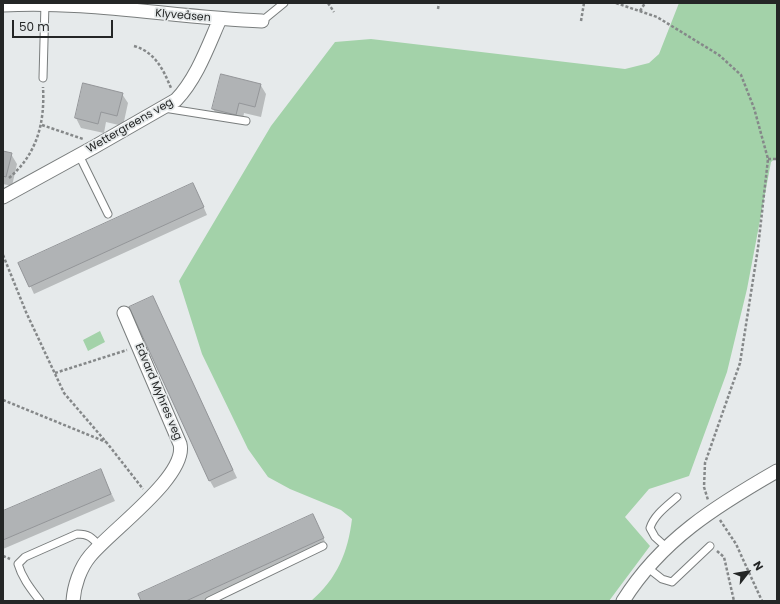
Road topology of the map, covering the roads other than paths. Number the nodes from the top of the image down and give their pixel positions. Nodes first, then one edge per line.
1 (284, 3) edge
2 (44, 4) edge
3 (3, 5) edge
4 (112, 6) edge
5 (220, 20) junction
6 (262, 21) joint
7 (43, 78) road end
8 (164, 108) junction
9 (246, 121) dead end
10 (79, 155) junction
11 (3, 197) edge
12 (108, 214) dead end
13 (124, 313) dead end
14 (777, 471) edge
15 (677, 497) dead end
16 (99, 546) junction
17 (323, 546) dead end
18 (710, 546) road end
19 (666, 547) junction
20 (648, 568) junction
21 (40, 601) edge
22 (73, 601) edge
23 (209, 601) edge
24 (623, 601) edge

1 - 6 lane, Klyveåsen
2 - 3 street, Klyveåsen
2 - 4 street, Klyveåsen
2 - 7 lane
4 - 5 street, Klyveåsen
5 - 6 street, Klyveåsen
5 - 8 street, Wettergreens veg
8 - 9 lane
8 - 10 street, Wettergreens veg
10 - 11 street, Wettergreens veg
10 - 12 lane
13 - 16 street, Edvard Myhres veg
14 - 19 street
15 - 19 lane
16 - 21 lane
16 - 22 street, Edvard Myhres veg
17 - 23 lane
18 - 20 lane
19 - 20 street
20 - 24 street

